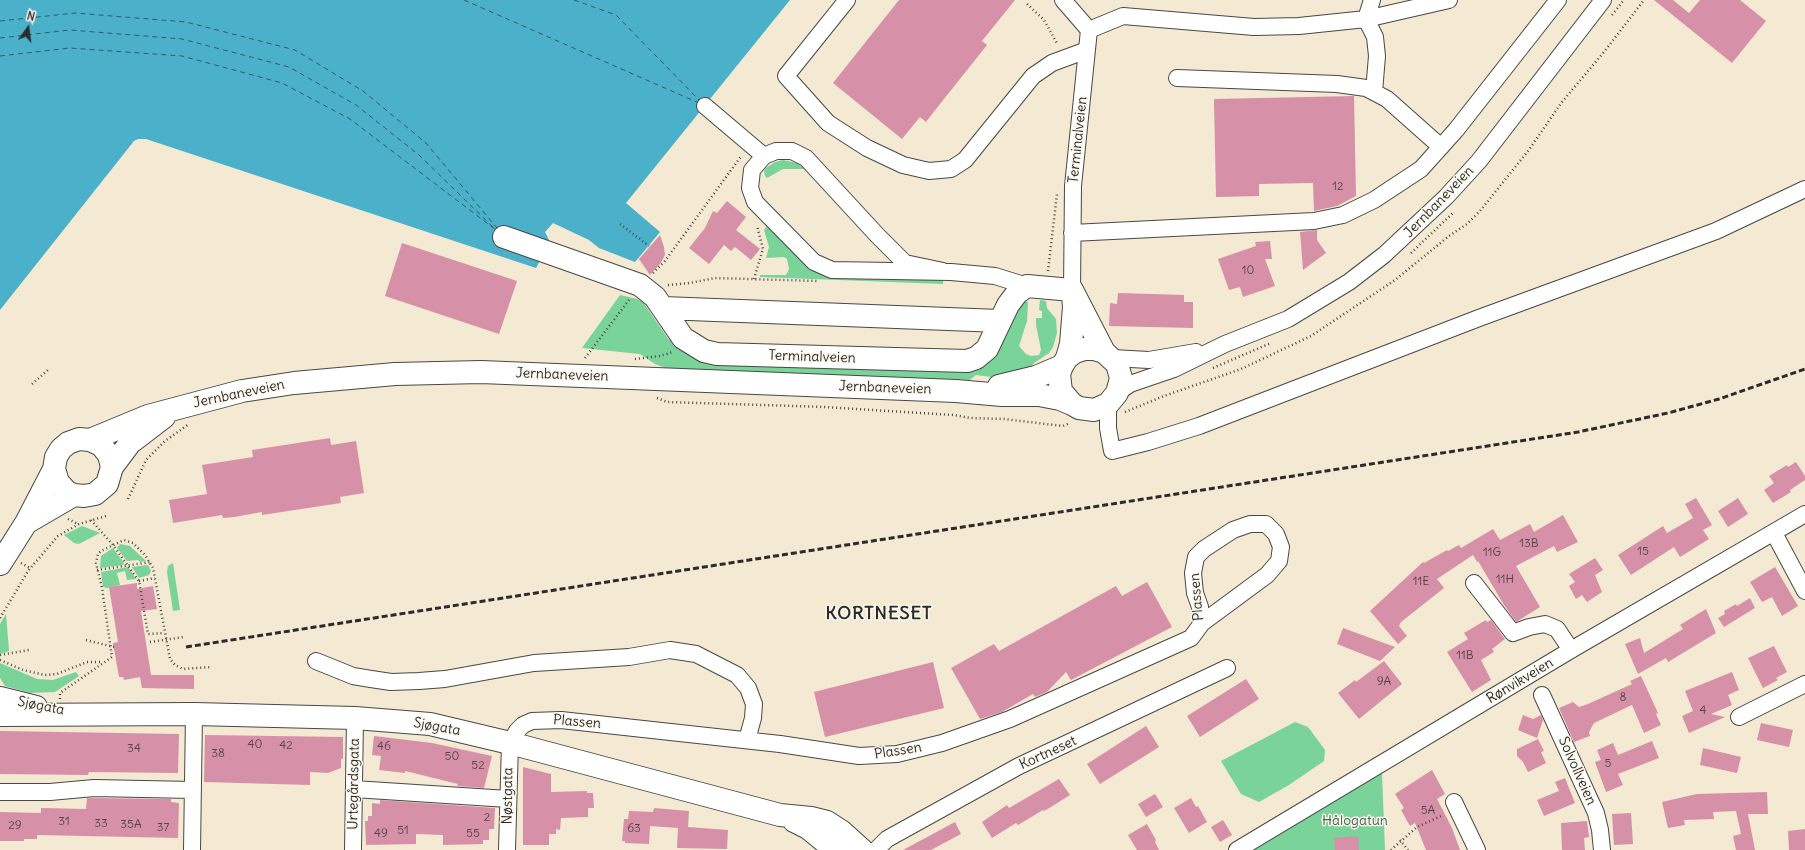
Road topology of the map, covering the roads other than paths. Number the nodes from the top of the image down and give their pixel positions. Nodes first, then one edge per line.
1 (847, 0) edge
2 (1063, 0) edge
3 (1372, 0) edge
4 (1449, 0) edge
5 (1603, 0) edge
6 (1554, 1) edge
7 (1366, 19) junction
8 (1089, 30) junction
9 (1087, 50) junction
10 (1177, 78) dead end
11 (1374, 92) junction
12 (705, 106) dead end
13 (1441, 147) junction
14 (764, 156) junction
15 (1805, 188) edge
16 (1072, 232) junction
17 (504, 237) dead end
18 (942, 271) junction
19 (1027, 286) junction
20 (1072, 290) junction
21 (663, 308) junction
22 (1000, 321) junction
23 (1225, 344) junction
24 (1108, 355) junction
25 (1065, 362) junction
26 (956, 391) junction
27 (1113, 398) junction
28 (171, 411) junction
29 (1072, 413) junction
30 (90, 440) junction
31 (112, 467) junction
32 (54, 469) junction
33 (74, 495) junction
34 (1805, 514) edge
35 (26, 523) junction
36 (1774, 533) junction
37 (10, 564) edge
38 (1474, 583) dead end
39 (1805, 591) edge
40 (1202, 623) junction
41 (1571, 650) junction
42 (316, 662) dead end
43 (1227, 668) dead end
44 (1805, 684) edge
45 (1542, 695) dead end
46 (0, 698) edge
47 (83, 714) junction
48 (194, 714) junction
49 (0, 715) edge
50 (1739, 717) dead end
51 (355, 718) junction
52 (747, 740) junction
53 (510, 743) junction
54 (354, 789) junction
55 (193, 790) junction
56 (0, 792) edge
57 (508, 799) junction
58 (1454, 802) dead end
59 (780, 815) junction
60 (192, 850) edge
61 (352, 850) edge
62 (507, 850) edge
63 (835, 850) edge
64 (862, 850) edge
65 (876, 850) edge
66 (1236, 850) edge
67 (1477, 850) edge
68 (1602, 850) edge

1 - 9 street
2 - 8 street
3 - 7 street
4 - 7 street
5 - 23 street, Jernbaneveien
6 - 13 street
7 - 8 street
7 - 11 street
8 - 9 street, Terminalveien
9 - 16 street, Terminalveien
10 - 11 street
11 - 13 street
12 - 14 street
13 - 16 street
14 - 18 street
14 - 18 street
15 - 27 street
16 - 20 street, Terminalveien
17 - 21 highway, Terminalveien
18 - 19 street
19 - 20 highway
19 - 22 highway, Terminalveien
20 - 24 highway, Terminalveien
20 - 25 highway, Terminalveien
21 - 22 highway
21 - 22 highway, Terminalveien
23 - 24 street, Jernbaneveien
23 - 27 street, Jernbaneveien
24 - 25 highway, Jernbaneveien
24 - 27 highway
25 - 26 highway, Jernbaneveien
25 - 29 highway
26 - 28 highway, Jernbaneveien
26 - 29 highway, Jernbaneveien
27 - 29 highway, Jernbaneveien
28 - 30 highway, Jernbaneveien
28 - 31 highway, Jernbaneveien
30 - 31 highway
30 - 32 highway, Jernbaneveien
31 - 33 highway, Jernbaneveien
32 - 33 highway
32 - 35 highway, Jernbaneveien
33 - 35 highway, Jernbaneveien
34 - 36 street, Rønvikveien
35 - 37 highway, Jernbaneveien
36 - 39 street
36 - 41 street, Rønvikveien
38 - 41 street
40 - 40 street, Plassen
40 - 52 street, Plassen
41 - 66 street, Rønvikveien
42 - 52 street
43 - 65 street, Kortneset
44 - 50 street
45 - 68 street, Solvollveien
46 - 47 highway, Sjøgata
47 - 48 highway, Sjøgata
47 - 49 highway, Sjøgata
48 - 51 highway, Sjøgata
48 - 55 street
51 - 53 highway, Sjøgata
51 - 54 street, Urtegårdsgata
52 - 53 street, Plassen
53 - 57 street, Nøstgata
53 - 59 highway, Sjøgata
54 - 57 street
54 - 61 street, Urtegårdsgata
55 - 56 street
55 - 60 street
57 - 62 street, Nøstgata
58 - 67 street
59 - 63 highway, Sjøgata
59 - 64 highway, Sjøgata

